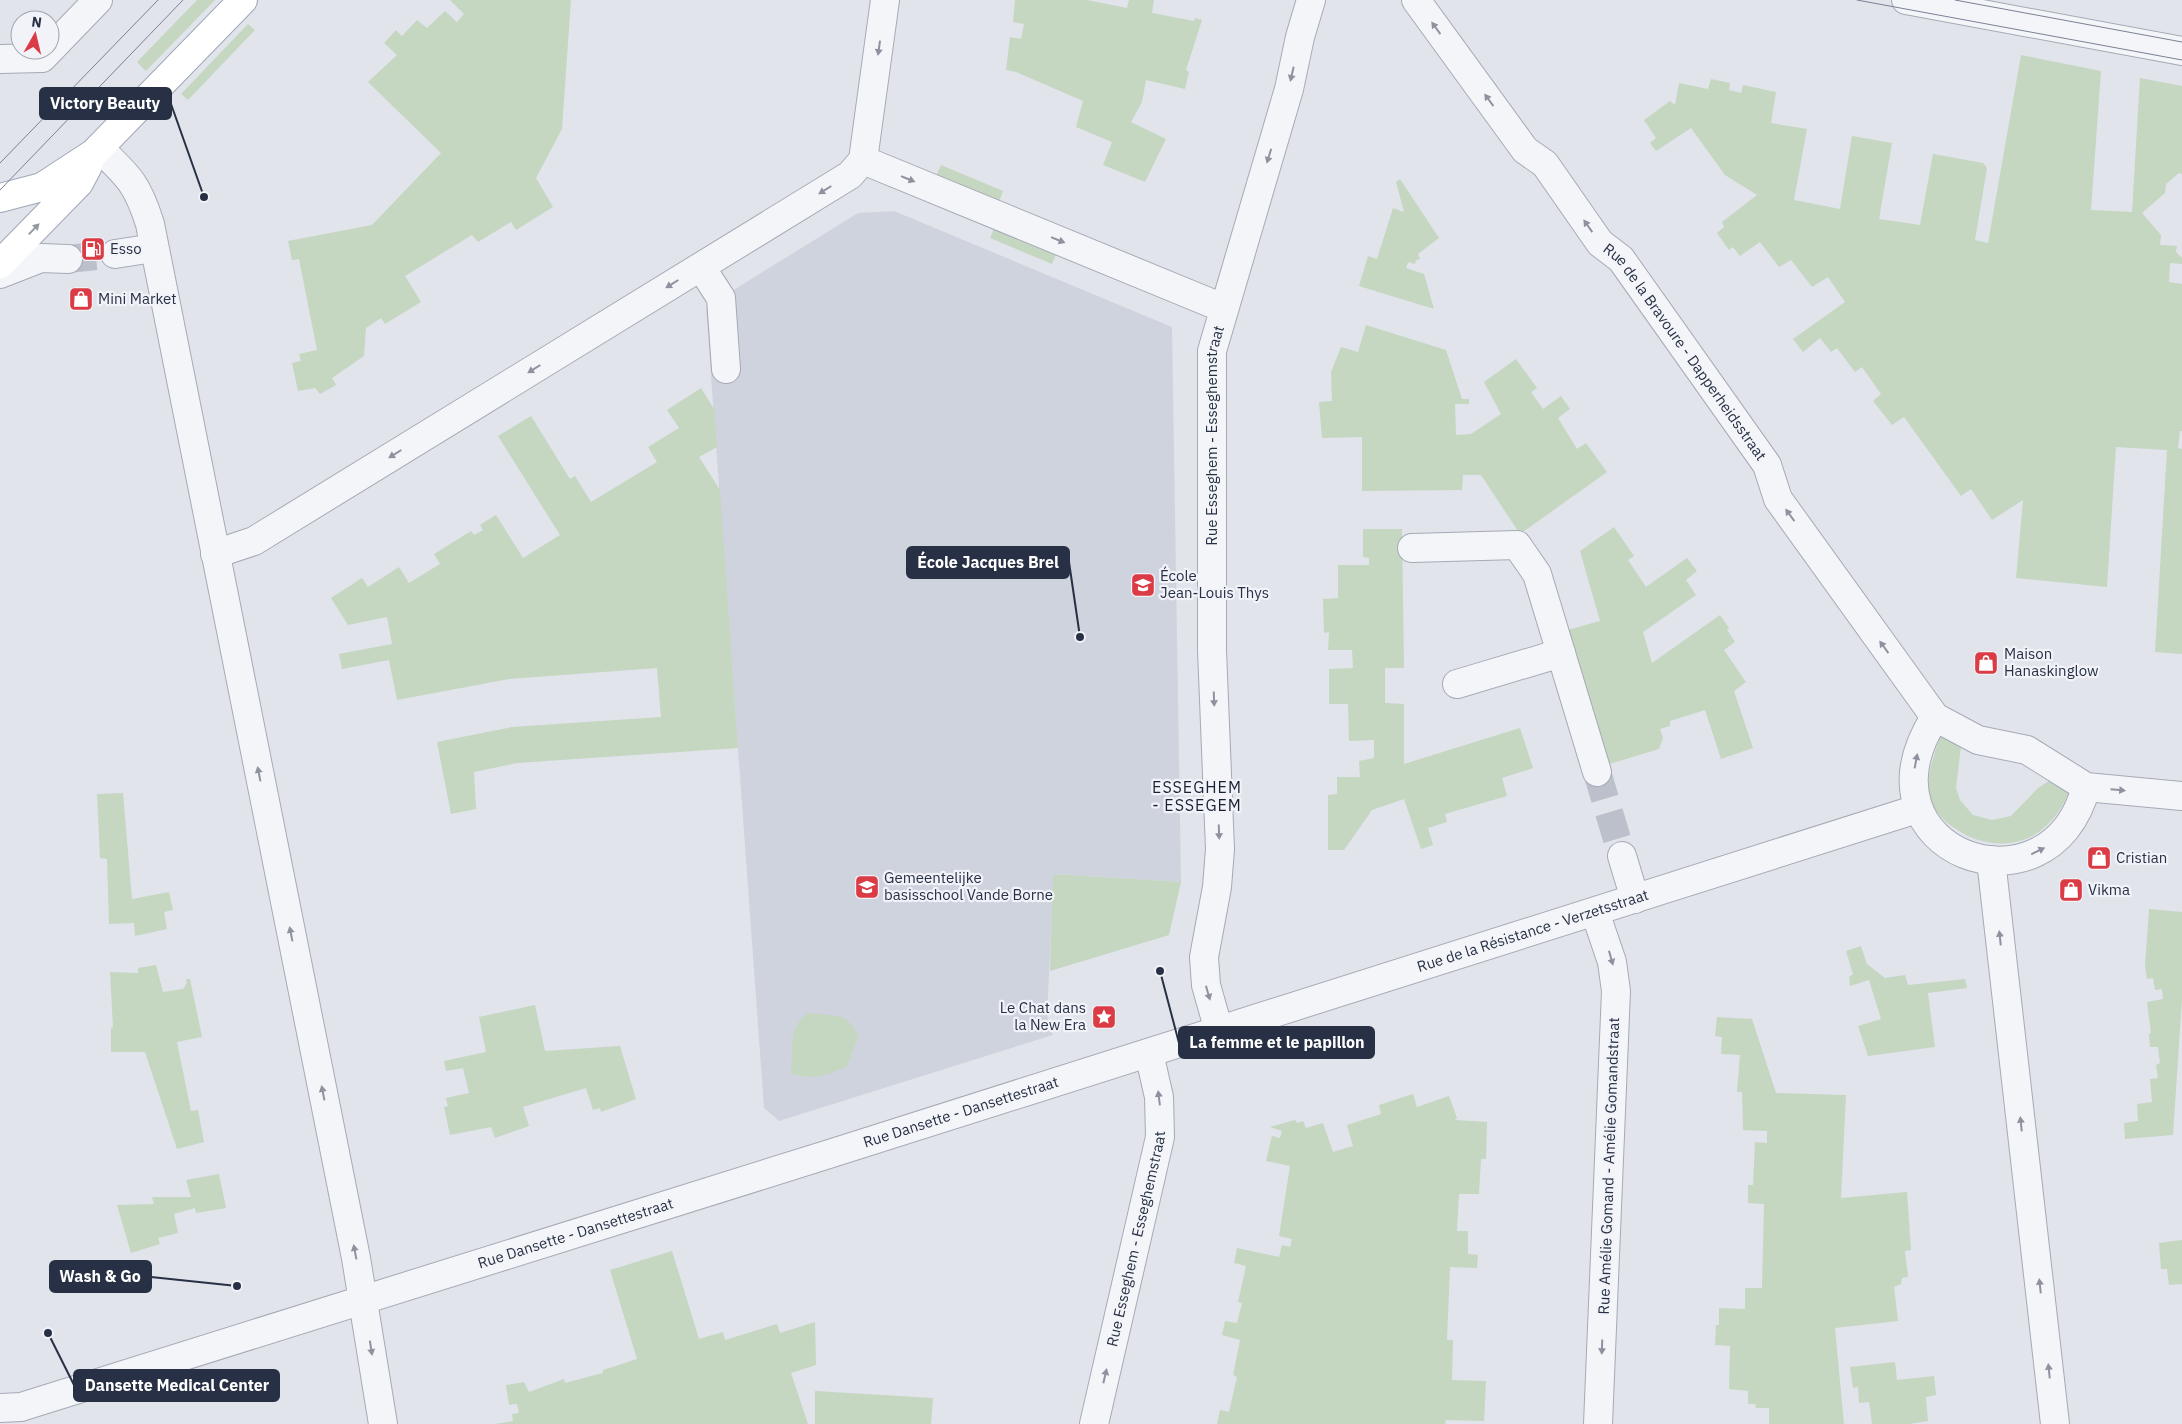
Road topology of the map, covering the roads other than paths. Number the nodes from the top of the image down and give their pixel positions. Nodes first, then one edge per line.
1 (98, 0) edge
2 (243, 0) edge
3 (885, 0) edge
4 (1311, 0) edge
5 (1416, 0) edge
6 (1906, 0) edge
7 (2182, 51) edge
8 (0, 59) edge
9 (96, 151) junction
10 (863, 160) junction
11 (0, 198) edge
12 (154, 248) junction
13 (115, 254) tunnel mouth
14 (68, 260) tunnel mouth
15 (0, 264) edge
16 (701, 267) junction
17 (0, 274) edge
18 (1223, 308) junction
19 (726, 369) dead end
20 (1412, 548) dead end
21 (215, 554) junction
22 (1560, 653) junction
23 (1457, 684) dead end
24 (1935, 717) junction
25 (1597, 772) tunnel mouth
26 (2086, 787) junction
27 (2182, 796) edge
28 (1917, 810) junction
29 (1622, 856) tunnel mouth
30 (1991, 860) junction
31 (1635, 899) junction
32 (1595, 912) junction
33 (1219, 1031) junction
34 (1149, 1053) junction
35 (363, 1300) junction
36 (0, 1408) edge
37 (383, 1424) edge
38 (1094, 1424) edge
39 (1598, 1424) edge
40 (2055, 1424) edge

1 - 8 street
2 - 9 main road
3 -> 10 street
4 -> 18 street, Rue Esseghem - Esseghemstraat
24 -> 5 street, Rue de la Bravoure - Dapperheidsstraat
6 - 7 street
9 - 11 main road
9 - 12 street
15 -> 9 main road
10 -> 16 street
10 -> 18 street
12 - 13 street
12 - 21 street
14 - 17 street
16 - 19 street
16 -> 21 street
18 -> 33 street, Rue Esseghem - Esseghemstraat
20 - 22 street
35 -> 21 street
22 - 23 street
22 - 25 street
24 - 26 street
28 -> 24 street
26 -> 27 street
30 -> 26 street
28 - 30 street
28 - 31 street, Rue de la Résistance - Verzetsstraat
29 - 31 street
40 -> 30 street
31 - 32 street, Rue de la Résistance - Verzetsstraat
32 - 33 street, Rue de la Résistance - Verzetsstraat
32 -> 39 street, Rue Amélie Gomand - Amélie Gomandstraat
33 - 34 street, Rue de la Résistance - Verzetsstraat
34 - 35 street, Rue Dansette - Dansettestraat
38 -> 34 street, Rue Esseghem - Esseghemstraat
35 - 36 street, Rue Dansette - Dansettestraat
35 -> 37 street

